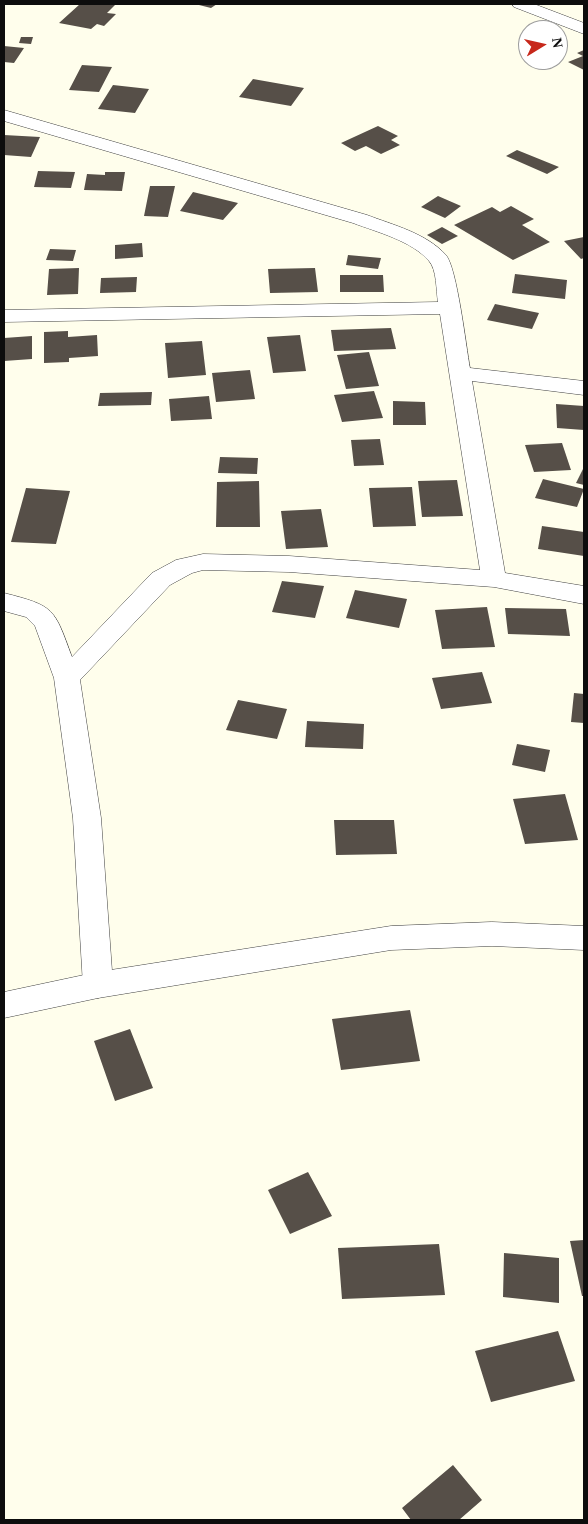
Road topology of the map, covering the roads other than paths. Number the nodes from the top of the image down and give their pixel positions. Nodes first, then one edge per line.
1 (520, 4) edge
2 (584, 29) edge
3 (4, 115) edge
4 (448, 308) junction
5 (4, 316) edge
6 (459, 373) junction
7 (584, 388) edge
8 (494, 579) junction
9 (584, 595) edge
10 (4, 602) edge
11 (67, 678) junction
12 (584, 938) edge
13 (98, 985) junction
14 (4, 1005) edge

1 - 2 street
3 - 4 street
4 - 5 street
4 - 6 street
6 - 7 street
6 - 8 street
8 - 9 street
8 - 11 street
10 - 11 street
11 - 13 street
12 - 13 street
13 - 14 street

